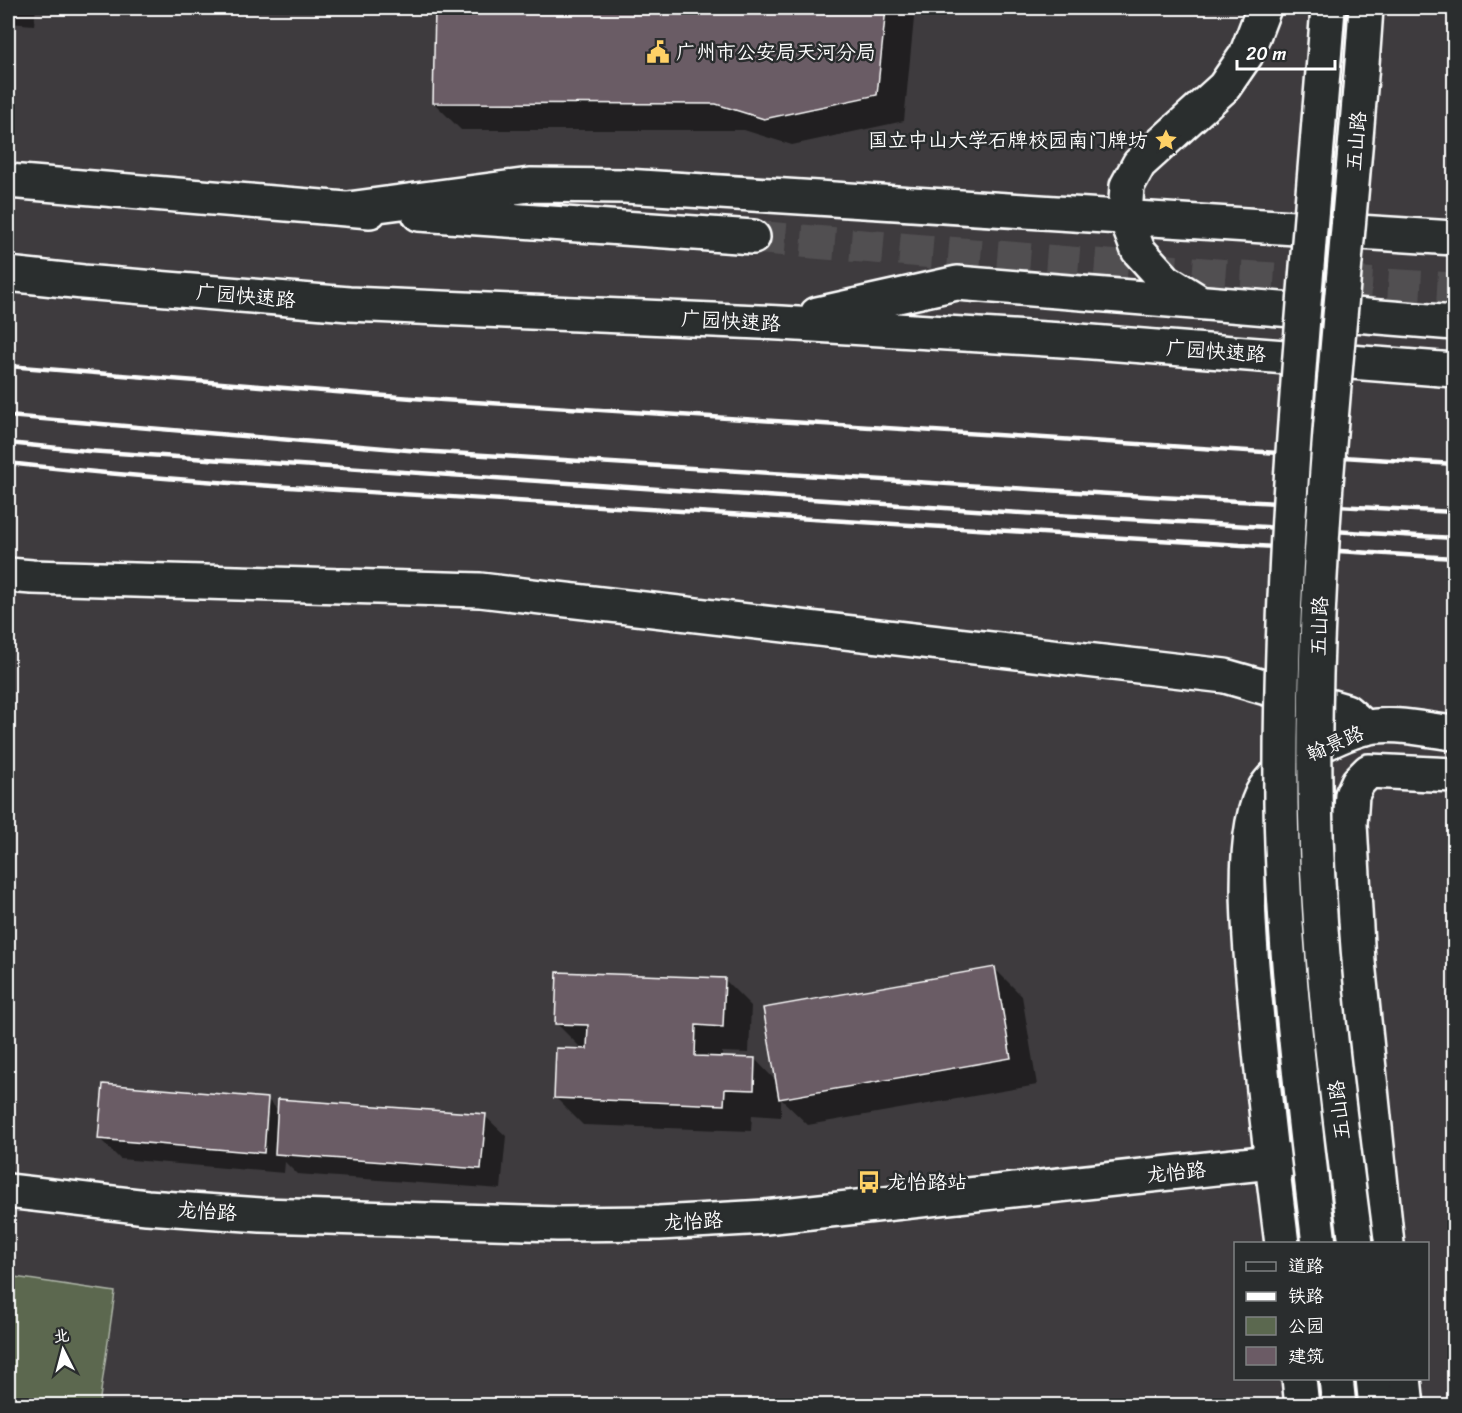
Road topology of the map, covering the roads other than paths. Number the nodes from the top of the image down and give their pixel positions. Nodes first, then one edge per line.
1 (1264, 8) edge
2 (1328, 8) edge
3 (1366, 8) edge
4 (8, 180) edge
5 (348, 209) junction
6 (1125, 216) junction
7 (753, 237) tunnel mouth
8 (1455, 238) edge
9 (8, 274) edge
10 (1198, 301) junction
11 (781, 323) junction
12 (1455, 323) edge
13 (1455, 370) edge
14 (8, 575) edge
15 (1366, 728) junction
16 (1455, 733) edge
17 (1455, 775) edge
18 (1376, 1148) junction
19 (1271, 1162) junction
20 (8, 1191) edge
21 (1282, 1242) edge
22 (1319, 1242) edge
23 (1356, 1242) edge
24 (1387, 1242) edge
25 (1299, 1380) edge
26 (1336, 1380) edge
27 (1373, 1380) edge
28 (1404, 1380) edge
29 (1302, 1406) edge
30 (1339, 1406) edge
31 (1376, 1406) edge
32 (1407, 1406) edge

1 - 6 main road
2 - 22 main road, 五山路, bridge
3 - 23 main road, 五山路, bridge
4 - 5 main road
5 - 6 main road
5 - 7 main road
6 - 8 main road
6 - 10 main road
9 - 11 main road, 广园快速路
10 - 11 main road
10 - 12 main road
11 - 13 main road, 广园快速路
14 - 15 main road
15 - 16 main road, 翰景路
15 - 19 main road, 翰景路
17 - 18 main road, 翰景路
18 - 19 main road, 龙怡路
18 - 24 main road
19 - 20 main road, 龙怡路
19 - 21 main road, 翰景路
25 - 29 main road
26 - 30 main road
27 - 31 main road
28 - 32 main road

